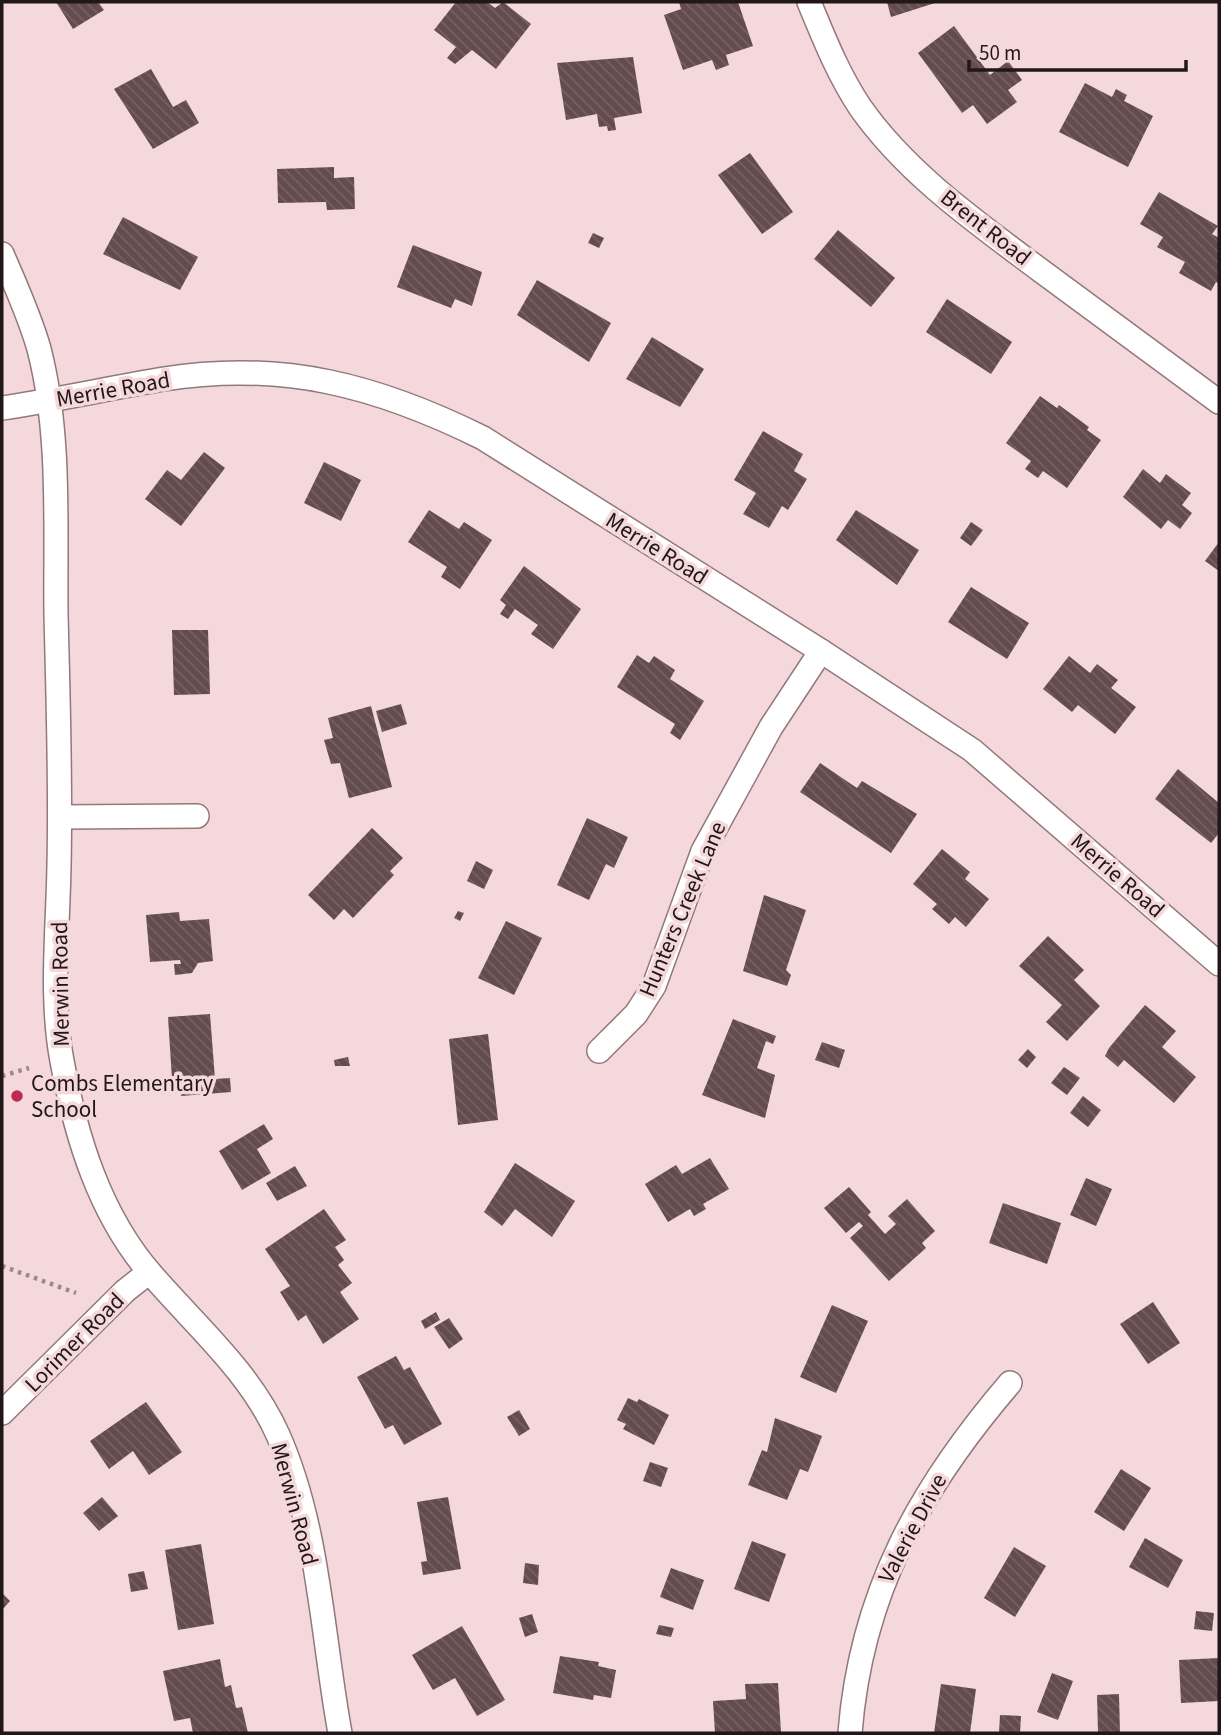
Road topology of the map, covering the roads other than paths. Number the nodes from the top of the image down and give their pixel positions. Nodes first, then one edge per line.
1 (809, 2) edge
2 (2, 254) edge
3 (48, 401) junction
4 (1219, 402) edge
5 (2, 408) edge
6 (821, 651) junction
7 (197, 816) dead end
8 (60, 817) junction
9 (1219, 964) edge
10 (599, 1051) dead end
11 (149, 1272) junction
12 (1010, 1383) dead end
13 (2, 1413) edge
14 (340, 1733) edge
15 (850, 1733) edge

1 - 4 street, Brent Road
2 - 3 street, Merwin Road
3 - 5 street, Merrie Road
3 - 6 street, Merrie Road
3 - 8 street, Merwin Road
6 - 9 street, Merrie Road
6 - 10 street, Hunters Creek Lane
7 - 8 street
8 - 11 street, Merwin Road
11 - 13 street, Lorimer Road
11 - 14 street, Merwin Road
12 - 15 street, Valerie Drive

